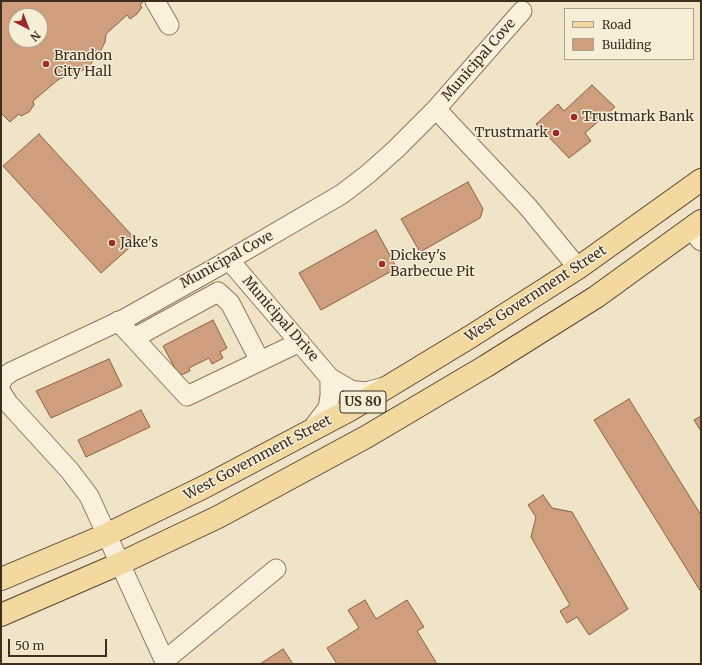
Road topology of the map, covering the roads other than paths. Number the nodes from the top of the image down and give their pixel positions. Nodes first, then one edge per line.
1 (155, 1) edge
2 (522, 11) dead end
3 (169, 25) dead end
4 (436, 109) junction
5 (701, 180) edge
6 (698, 230) edge
7 (229, 260) junction
8 (578, 268) junction
9 (596, 297) junction
10 (118, 321) junction
11 (134, 338) junction
12 (300, 342) junction
13 (260, 361) junction
14 (330, 378) junction
15 (1, 383) edge
16 (391, 385) junction
17 (1, 392) edge
18 (310, 431) junction
19 (106, 535) junction
20 (119, 564) junction
21 (276, 569) dead end
22 (1, 580) edge
23 (1, 615) edge
24 (165, 662) edge

1 - 3 street
2 - 4 street, Municipal Cove
4 - 7 street, Municipal Cove
4 - 8 street, Municipal Cove
5 - 8 main road, West Government Street / US 80
6 - 9 main road, US 80
7 - 10 street, Municipal Cove
7 - 12 street, Municipal Drive
8 - 9 main road
8 - 16 main road, West Government Street / US 80
9 - 20 main road, US 80
10 - 11 street
10 - 15 street, Municipal Cove
11 - 13 street
11 - 13 street
12 - 13 street
12 - 14 street, Municipal Drive
14 - 16 street, Municipal Drive
14 - 18 street
16 - 18 main road, West Government Street / US 80
17 - 19 street
18 - 19 main road, West Government Street / US 80
19 - 20 street
19 - 22 main road, West Government Street / US 80
20 - 23 main road, US 80
20 - 24 street
21 - 24 street

